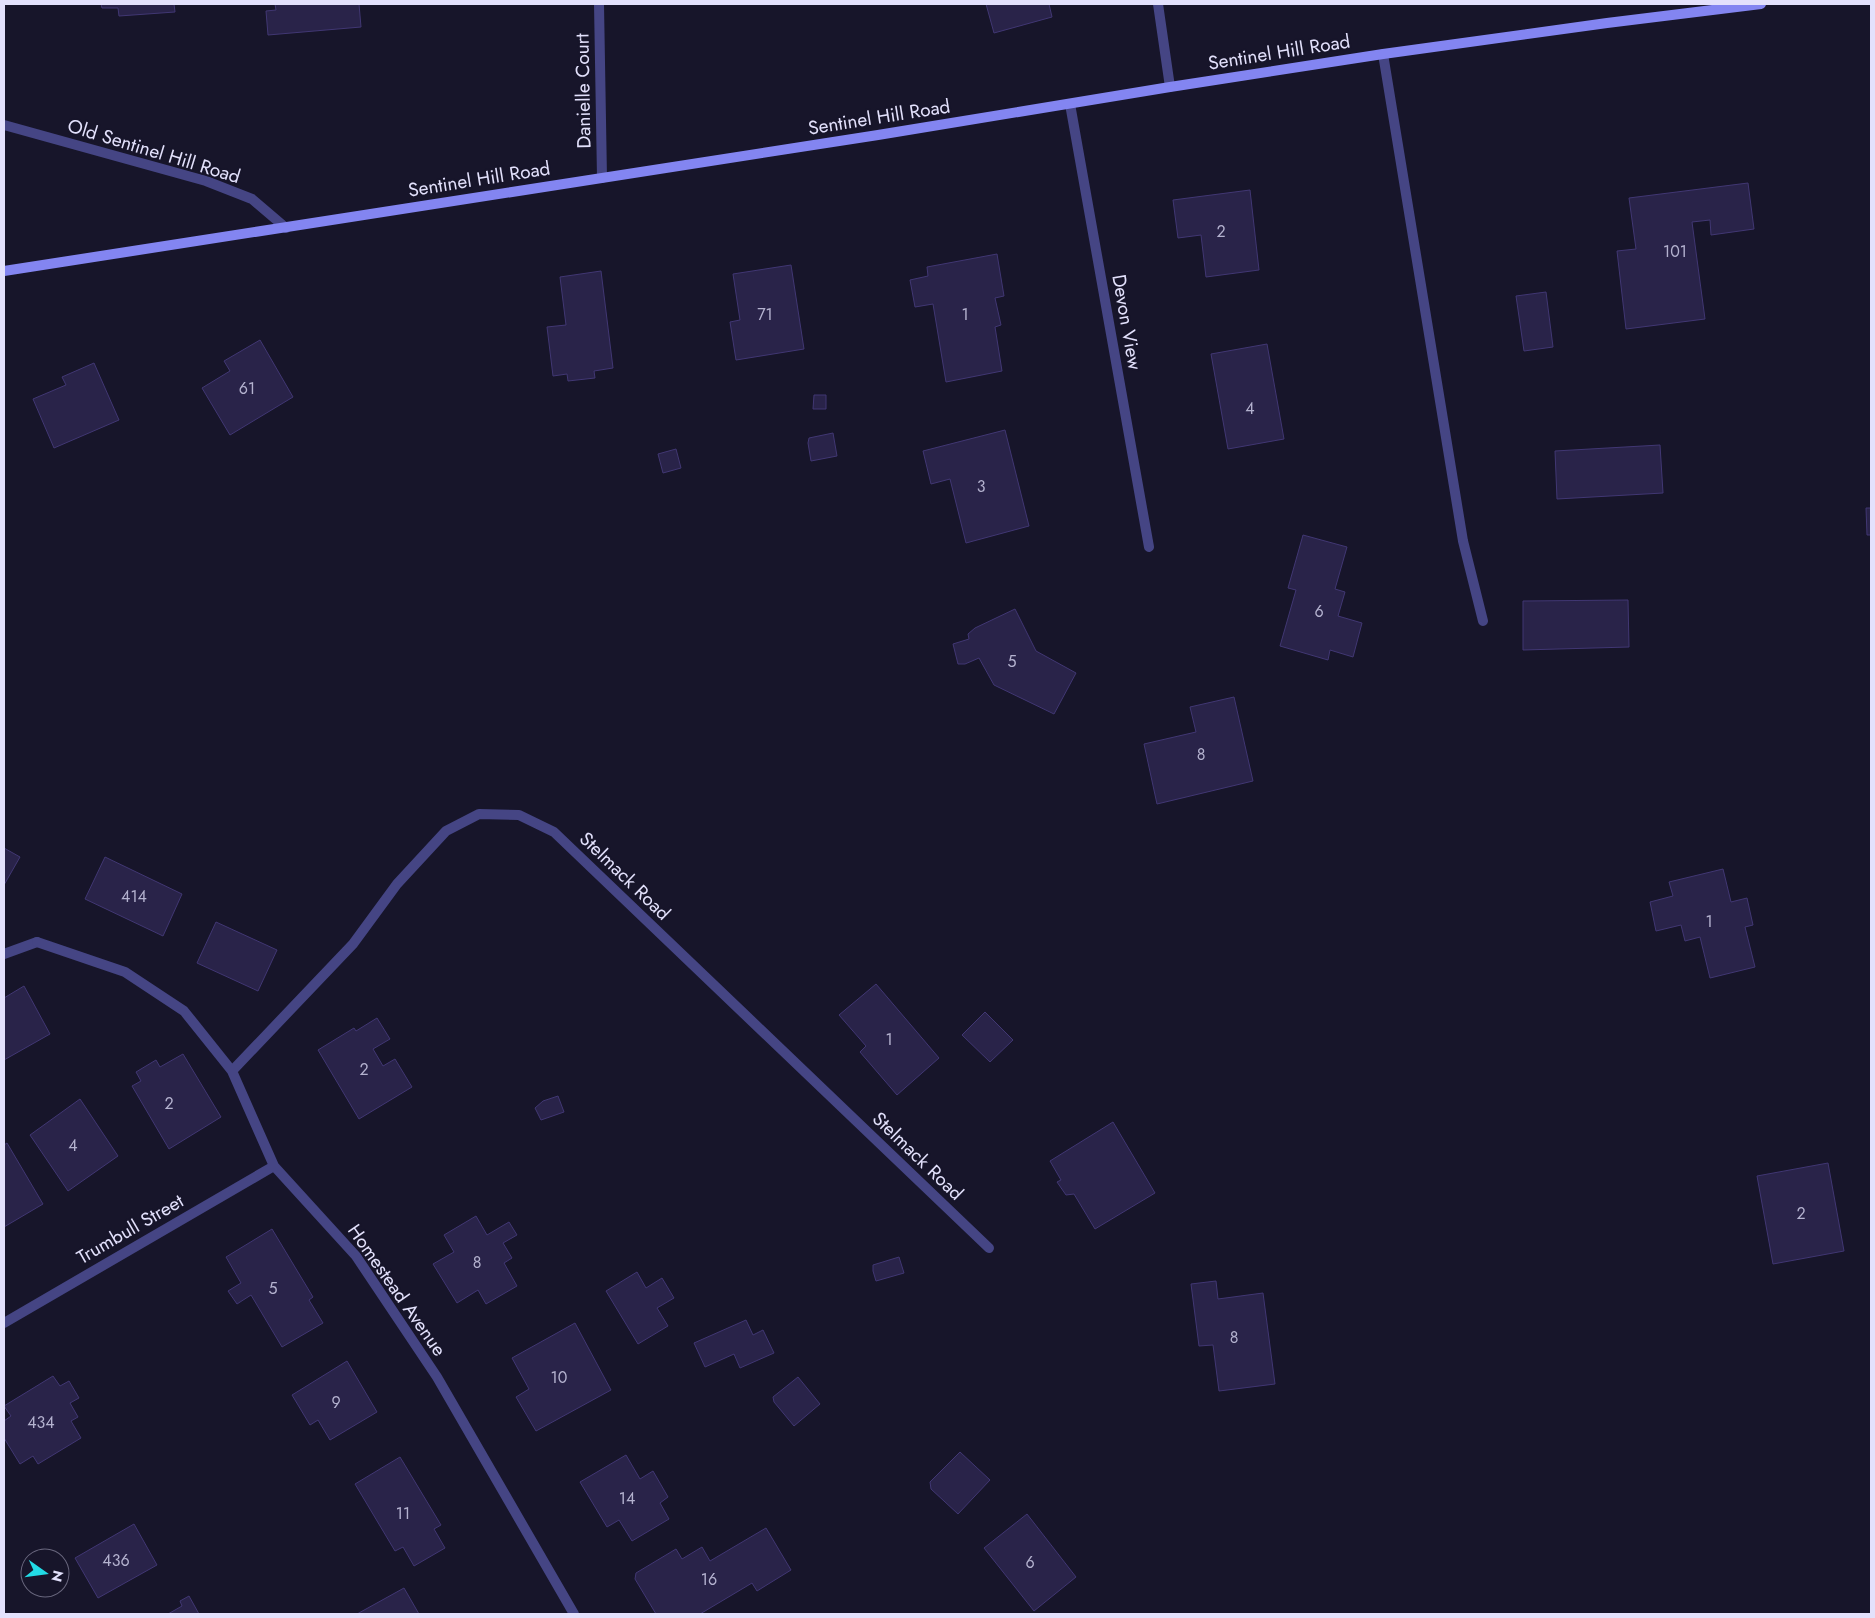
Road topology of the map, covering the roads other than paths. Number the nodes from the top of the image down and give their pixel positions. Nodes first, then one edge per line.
1 (599, 4) edge
2 (1158, 4) edge
3 (1761, 4) edge
4 (1383, 54) junction
5 (1170, 87) junction
6 (1070, 104) junction
7 (4, 125) edge
8 (602, 178) junction
9 (286, 228) junction
10 (4, 271) edge
11 (1149, 547) dead end
12 (1483, 621) dead end
13 (4, 954) edge
14 (232, 1071) junction
15 (274, 1166) junction
16 (989, 1248) dead end
17 (4, 1323) edge
18 (574, 1614) edge

1 - 8 street, Danielle Court
2 - 5 street
3 - 4 main road, Sentinel Hill Road
4 - 5 main road, Sentinel Hill Road
4 - 12 street
5 - 6 main road, Sentinel Hill Road
6 - 8 main road, Sentinel Hill Road
6 - 11 street, Devon View
7 - 9 street, Old Sentinel Hill Road
8 - 9 main road, Sentinel Hill Road
9 - 10 main road, Sentinel Hill Road
13 - 14 street, Homestead Avenue
14 - 15 street, Homestead Avenue
14 - 16 street, Stelmack Road
15 - 17 street, Trumbull Street
15 - 18 street, Homestead Avenue

